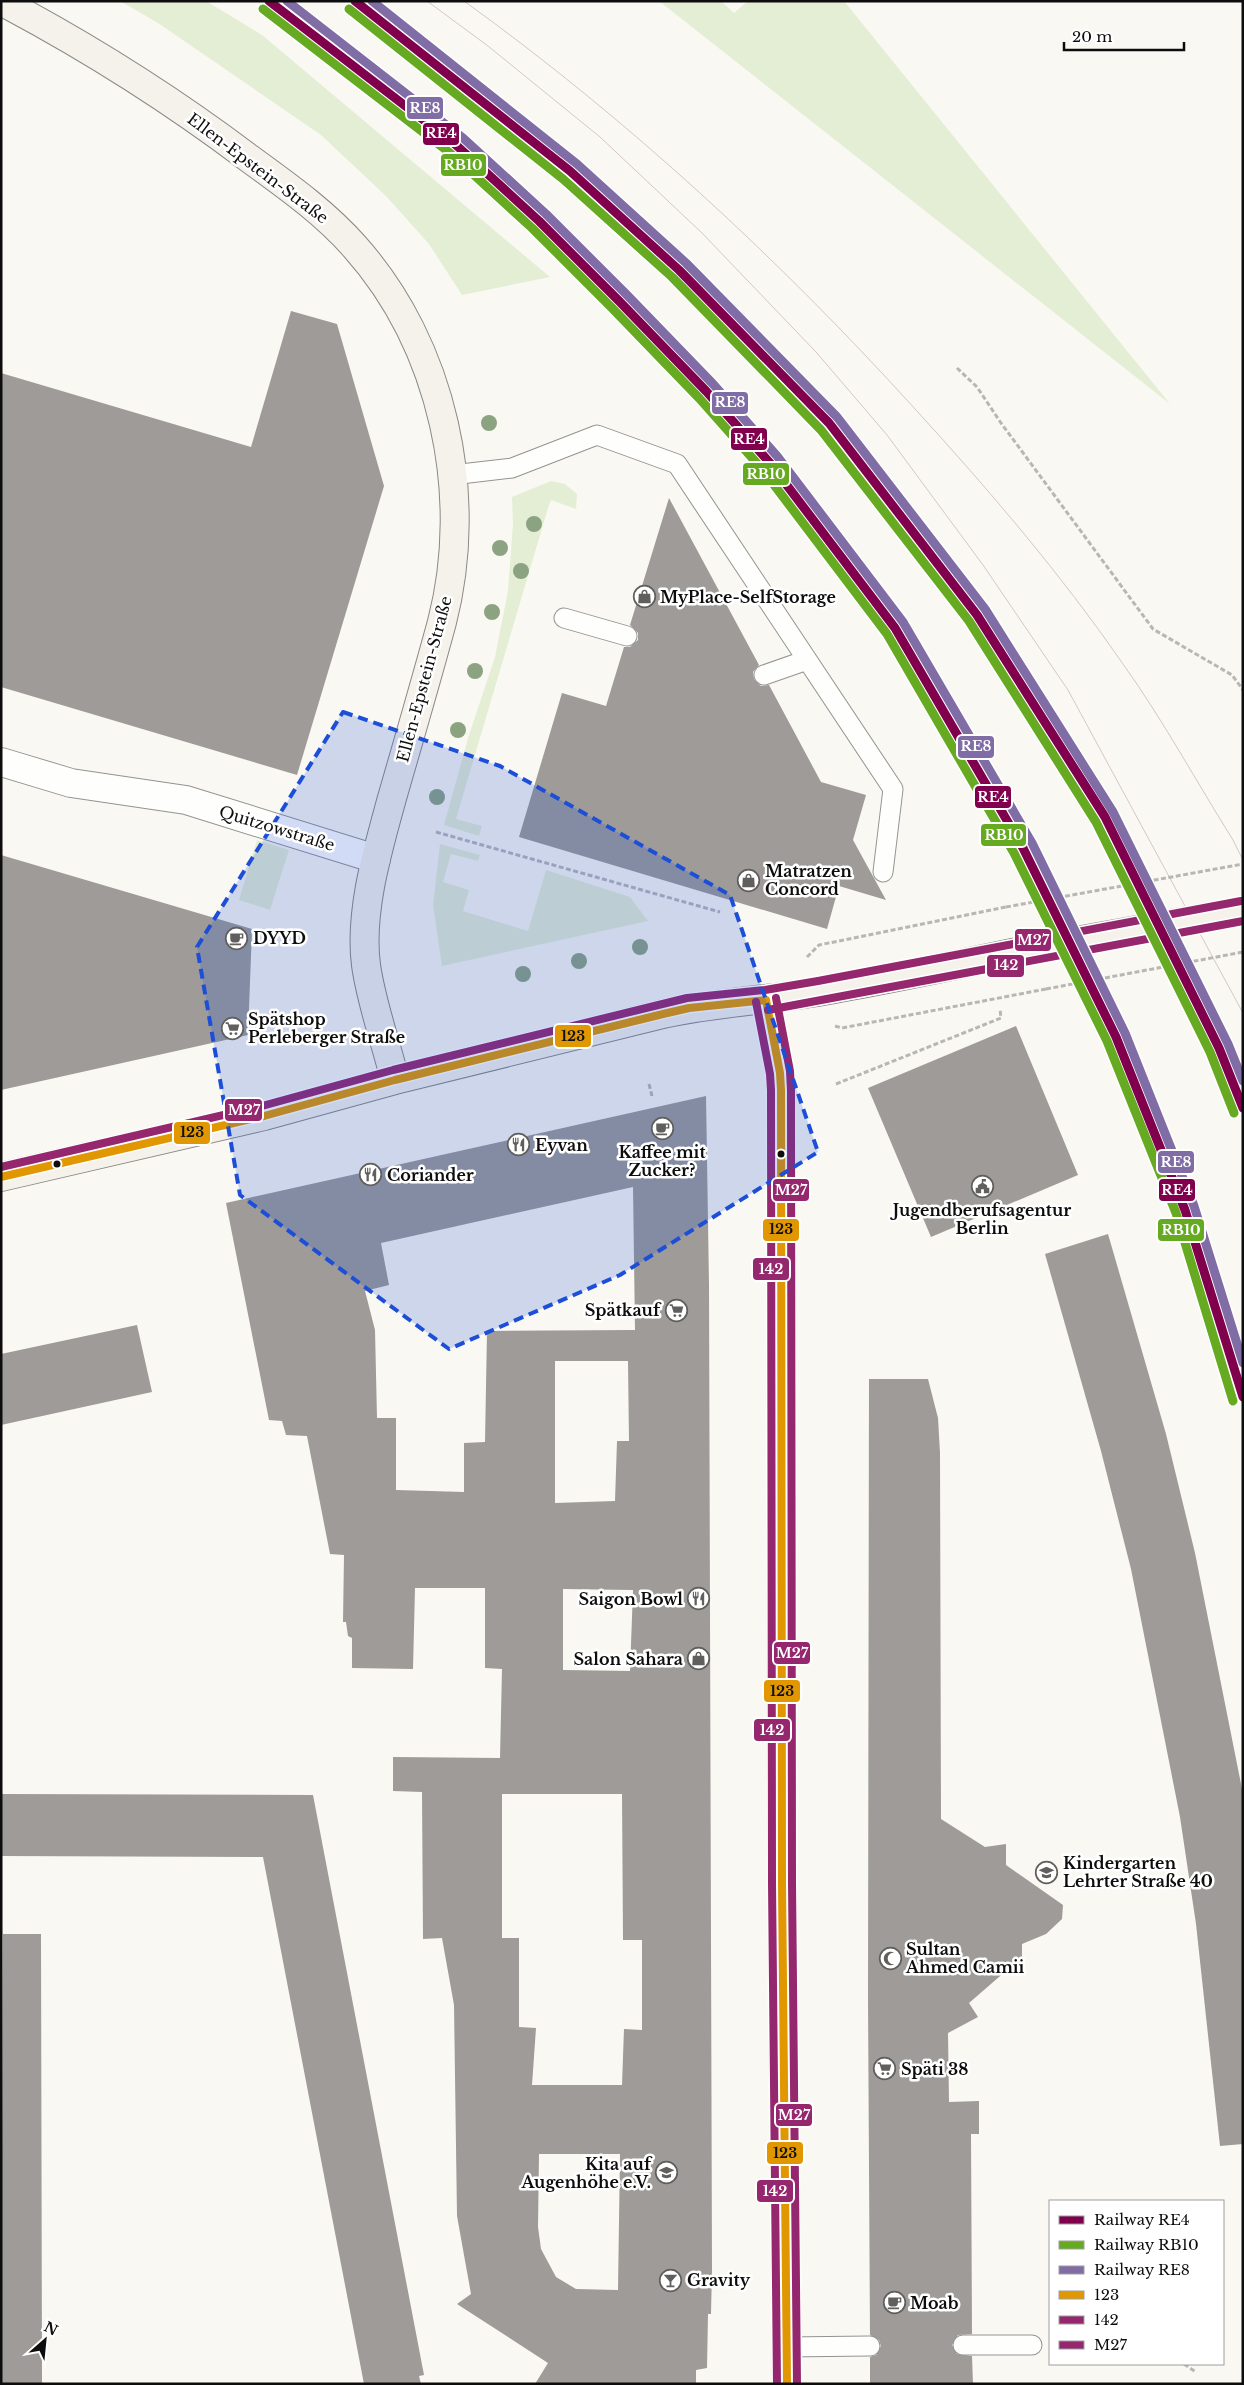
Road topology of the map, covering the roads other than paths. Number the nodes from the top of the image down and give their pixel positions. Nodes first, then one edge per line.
1 (1, 2) edge
2 (452, 475) junction
3 (564, 618) dead end
4 (627, 636) dead end
5 (807, 660) junction
6 (764, 675) dead end
7 (1, 762) edge
8 (376, 858) junction
9 (883, 872) dead end
10 (1243, 911) edge
11 (766, 1000) junction
12 (395, 1080) junction
13 (1, 1177) edge
14 (1032, 2345) dead end
15 (786, 2346) junction
16 (870, 2346) dead end
17 (963, 2346) dead end
18 (787, 2384) edge

1 - 2 main road, Ellen-Epstein-Straße
2 - 5 lane
2 - 8 main road, Ellen-Epstein-Straße
3 - 4 lane
5 - 6 lane
5 - 9 lane
7 - 8 street, Quitzowstraße
8 - 12 main road, Ellen-Epstein-Straße
10 - 11 main road, bridge
11 - 12 main road
11 - 15 street
12 - 13 main road
14 - 17 lane
15 - 16 lane
15 - 18 street

